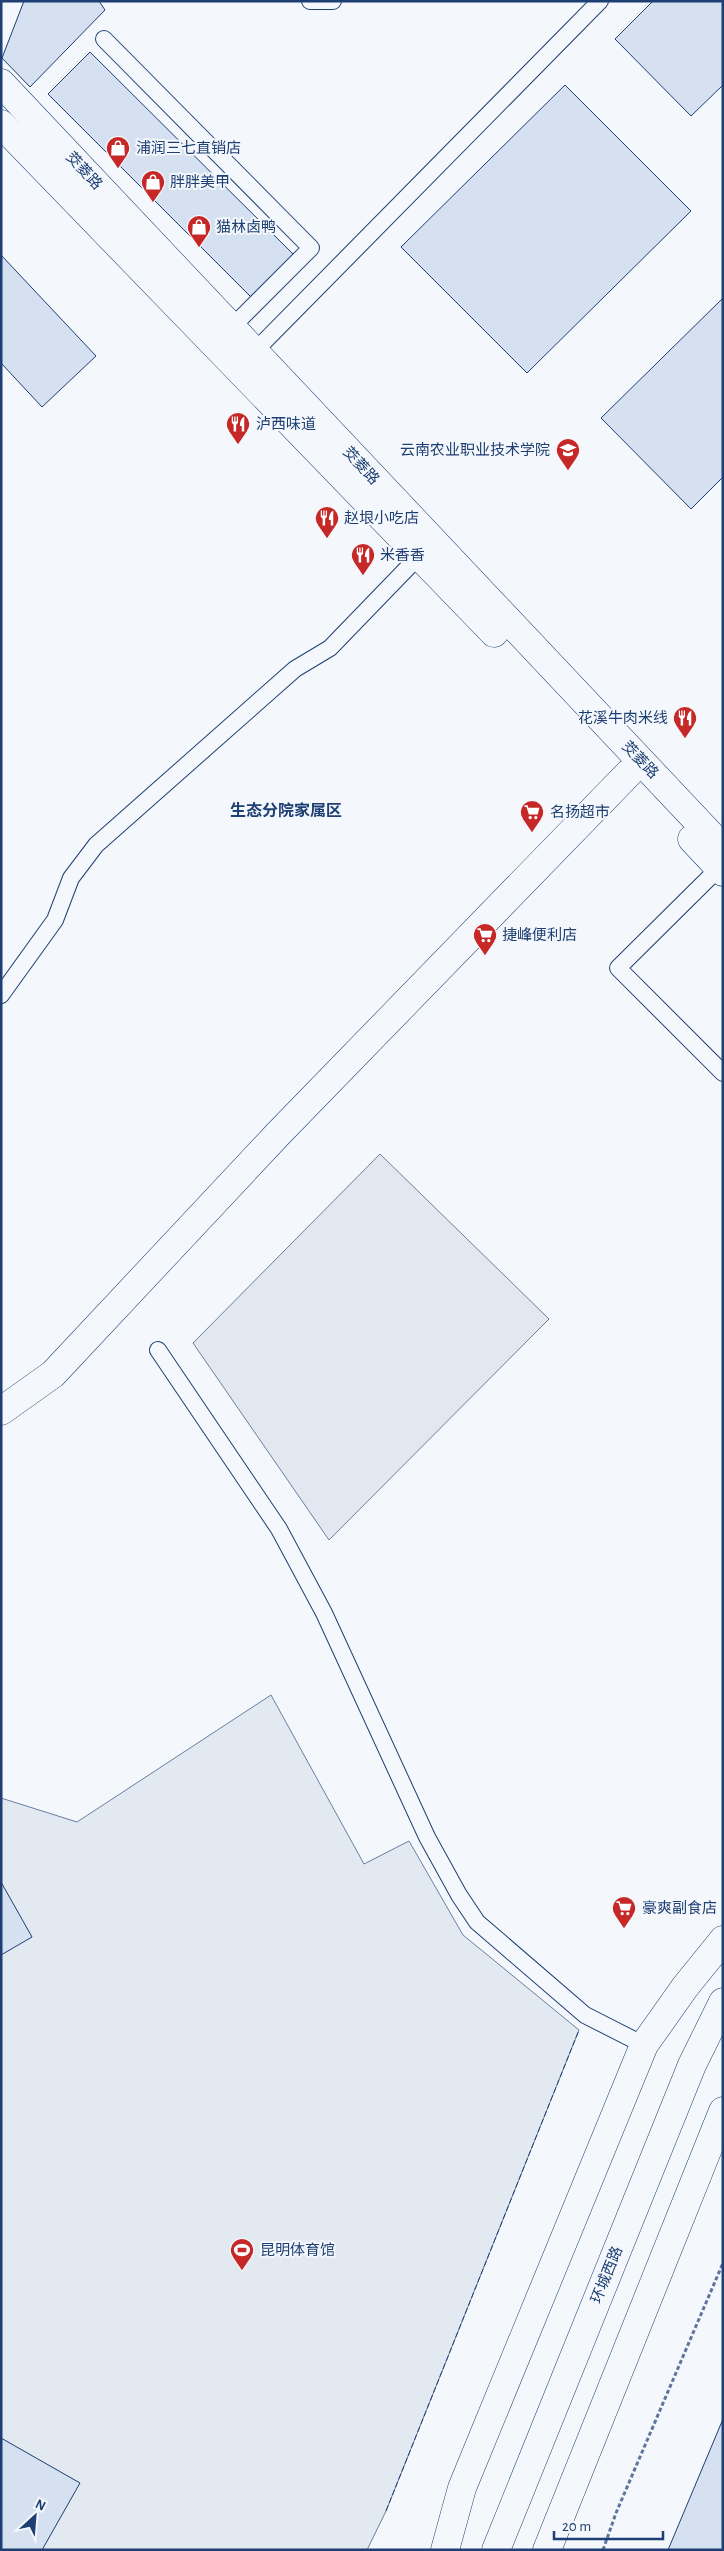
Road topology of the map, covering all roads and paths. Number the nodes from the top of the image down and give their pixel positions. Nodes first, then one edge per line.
1 (310, 1) edge
2 (333, 1) edge
3 (600, 1) edge
4 (104, 39) dead end
5 (1, 83) edge
6 (1, 124) edge
7 (231, 328) junction
8 (254, 352) junction
9 (419, 556) junction
10 (629, 773) junction
11 (722, 863) edge
12 (1, 995) edge
13 (723, 1072) edge
14 (158, 1350) dead end
15 (1, 1411) edge
16 (723, 1940) edge
17 (723, 2002) edge
18 (644, 2045) junction
19 (723, 2111) edge
20 (723, 2263) edge
21 (445, 2550) edge
22 (496, 2550) edge
23 (547, 2550) edge
24 (603, 2550) edge

1 - 2 lane
3 - 8 lane
4 - 7 lane
5 - 7 street, 茭菱路
6 - 9 street, 茭菱路
7 - 8 street, 茭菱路
8 - 11 street, 茭菱路
9 - 10 street, 茭菱路
9 - 12 lane
10 - 11 street, 茭菱路
10 - 15 street
11 - 13 lane
14 - 18 lane
16 - 18 street
17 - 22 street, 环城西路
18 - 21 street
19 - 23 street
20 - 24 path

